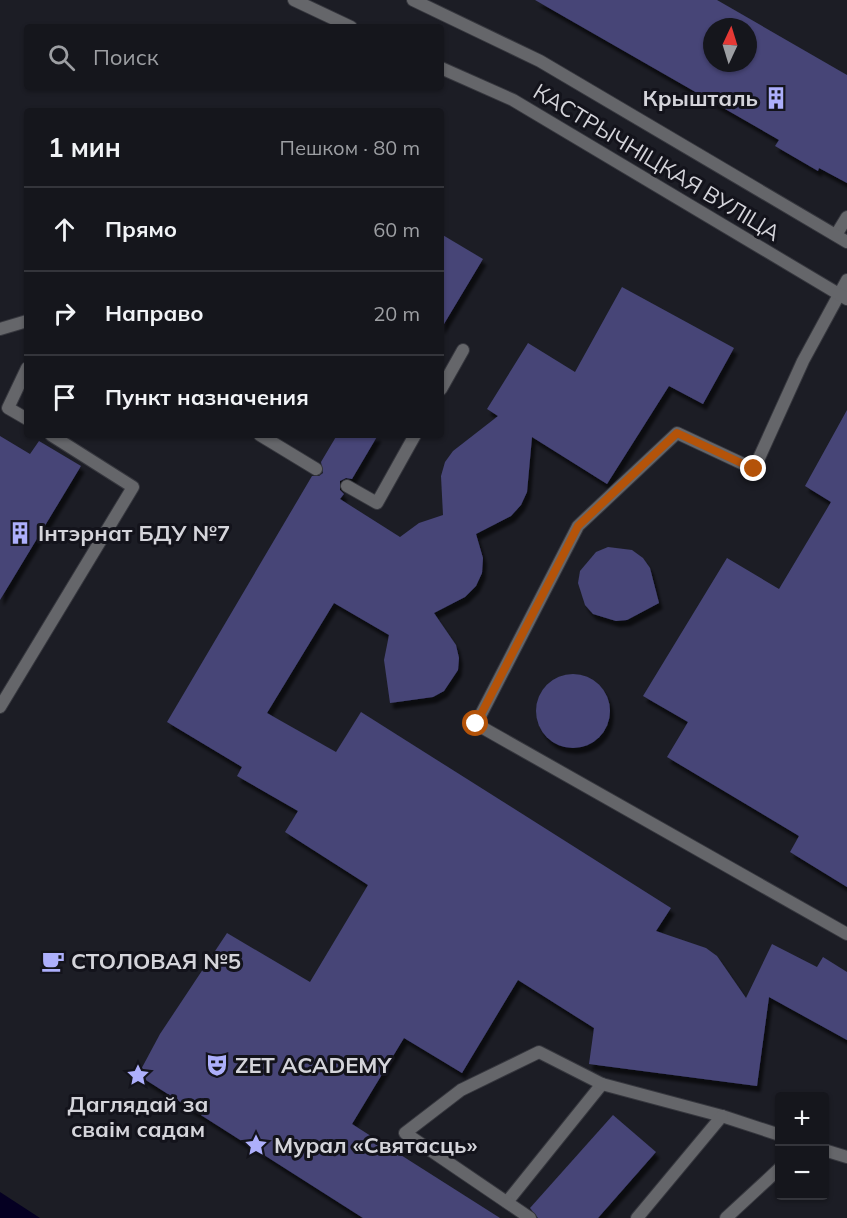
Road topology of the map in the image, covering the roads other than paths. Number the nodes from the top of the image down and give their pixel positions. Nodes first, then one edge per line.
1 (294, 0) edge
2 (413, 0) edge
3 (345, 24) edge
4 (444, 69) edge
5 (847, 217) edge
6 (836, 235) junction
7 (847, 242) edge
8 (847, 279) edge
9 (843, 297) edge
10 (24, 322) edge
11 (0, 329) edge
12 (463, 350) dead end
13 (24, 375) edge
14 (444, 384) edge
15 (24, 417) edge
16 (56, 438) edge
17 (265, 438) edge
18 (413, 438) edge
19 (316, 469) dead end
20 (347, 486) dead end
21 (0, 707) edge
22 (847, 934) edge
23 (602, 1084) junction
24 (722, 1116) junction
25 (775, 1133) edge
26 (829, 1151) edge
27 (847, 1157) edge
28 (775, 1173) edge
29 (507, 1202) junction
30 (530, 1218) edge
31 (637, 1218) edge
32 (726, 1218) edge

1 - 3 street
2 - 6 street, КАСТРЫЧНІЦКАЯ ВУЛІЦА
4 - 9 street, КАСТРЫЧНІЦКАЯ ВУЛІЦА
5 - 6 street
6 - 7 street, КАСТРЫЧНІЦКАЯ ВУЛІЦА
8 - 9 street
9 - 22 street
10 - 11 street
12 - 14 street
13 - 15 street
16 - 21 street
17 - 19 street
18 - 20 street
23 - 24 street
23 - 29 street
23 - 29 street
24 - 25 street
24 - 31 street
26 - 27 street
28 - 32 street
29 - 30 street

